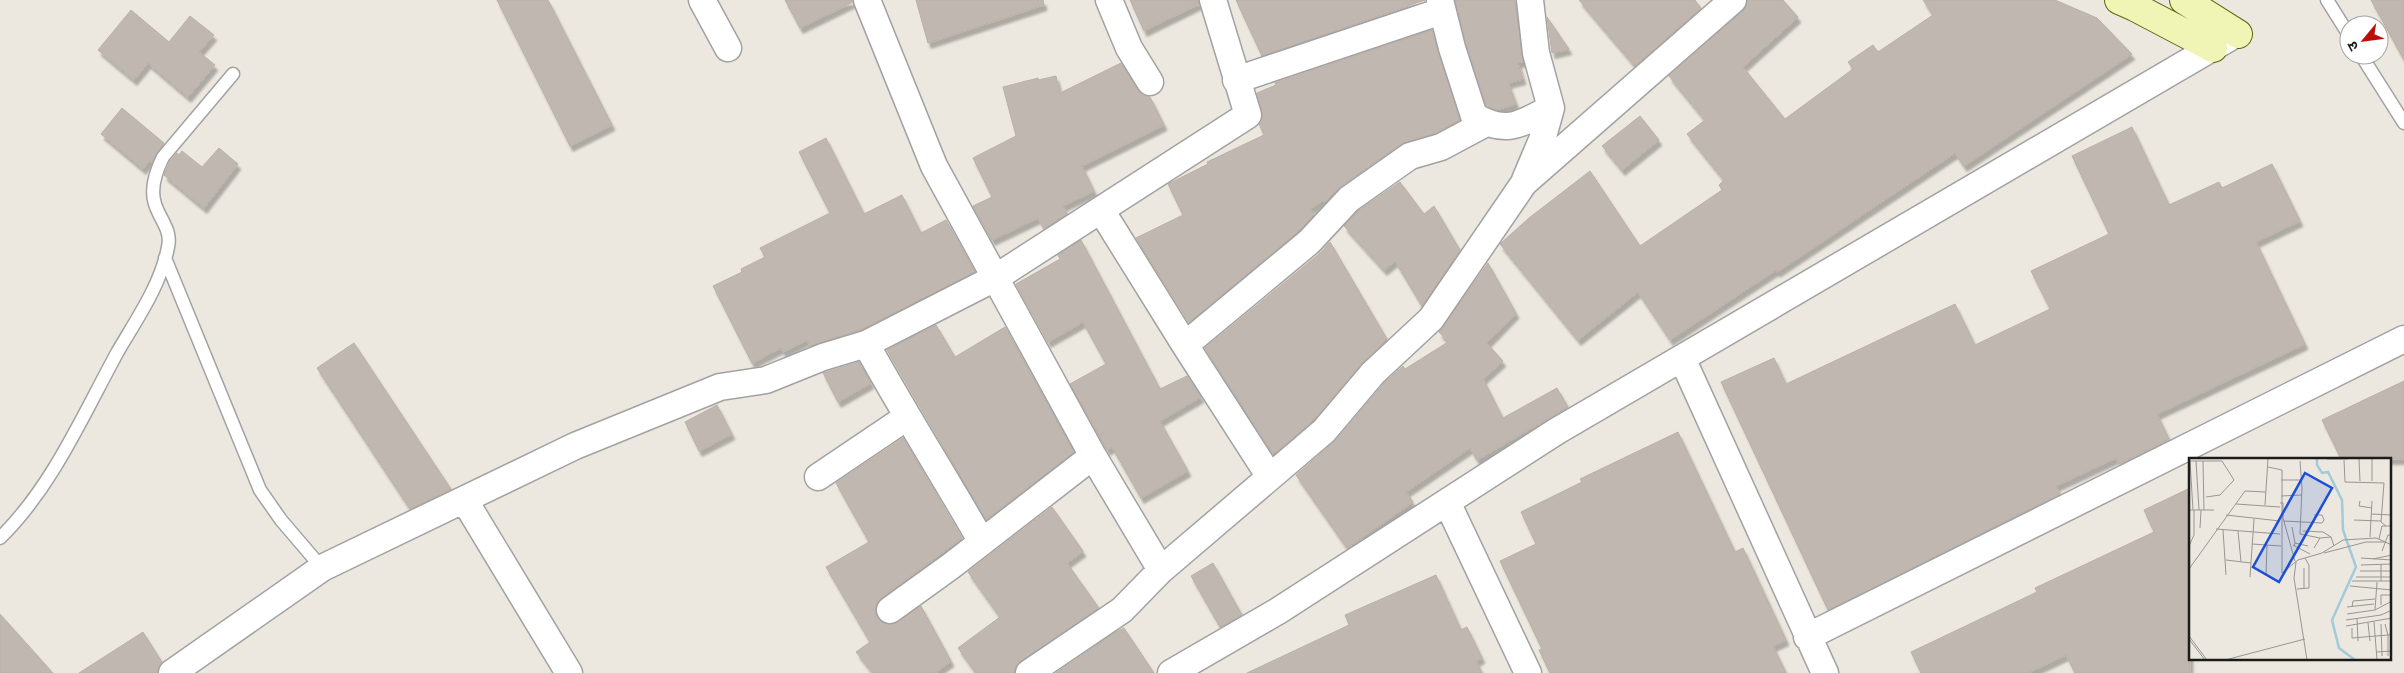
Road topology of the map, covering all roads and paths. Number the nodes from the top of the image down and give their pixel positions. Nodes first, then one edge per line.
1 (702, 0) edge
2 (867, 0) edge
3 (1109, 0) edge
4 (1213, 0) edge
5 (1530, 0) edge
6 (1733, 0) edge
7 (2118, 0) edge
8 (2184, 0) edge
9 (2327, 0) edge
10 (1441, 5) edge
11 (2339, 19) edge
12 (2238, 34) joint
13 (728, 48) dead end
14 (2213, 48) junction
15 (2368, 65) edge
16 (233, 74) dead end
17 (1236, 80) junction
18 (1150, 82) dead end
19 (1551, 108) junction
20 (1486, 122) junction
21 (2404, 123) edge
22 (1524, 183) junction
23 (1101, 210) junction
24 (165, 258) junction
25 (995, 278) junction
26 (2404, 339) edge
27 (866, 344) junction
28 (1185, 345) junction
29 (1682, 358) junction
30 (907, 418) junction
31 (1093, 456) junction
32 (1270, 476) junction
33 (818, 477) dead end
34 (465, 501) junction
35 (1447, 502) junction
36 (0, 538) edge
37 (982, 542) junction
38 (322, 568) junction
39 (1161, 570) junction
40 (890, 610) dead end
41 (1808, 637) junction
42 (1208, 663) edge
43 (172, 673) edge
44 (569, 673) edge
45 (1029, 673) edge
46 (1171, 673) edge
47 (1528, 673) edge
48 (1825, 673) edge

1 - 13 street
2 - 25 street
3 - 18 street
4 - 17 street
5 - 19 street
6 - 22 street
7 - 14 street
8 - 12 street
9 - 11 lane
10 - 17 street
10 - 20 street
12 - 14 street
14 - 29 street
15 - 21 lane
16 - 24 lane
17 - 23 street
19 - 20 street
19 - 22 street
20 - 28 street
22 - 32 street
23 - 25 street
23 - 28 street
24 - 36 lane
24 - 38 lane
25 - 27 street
25 - 31 street
26 - 41 street
27 - 30 street
27 - 34 street
28 - 32 street
29 - 35 street
29 - 41 street
30 - 33 street
30 - 37 street
31 - 37 street
31 - 39 street
32 - 39 street
34 - 38 street
34 - 44 street
35 - 42 street
35 - 47 street
37 - 40 street
38 - 43 street
39 - 45 street
41 - 48 street
42 - 46 street

